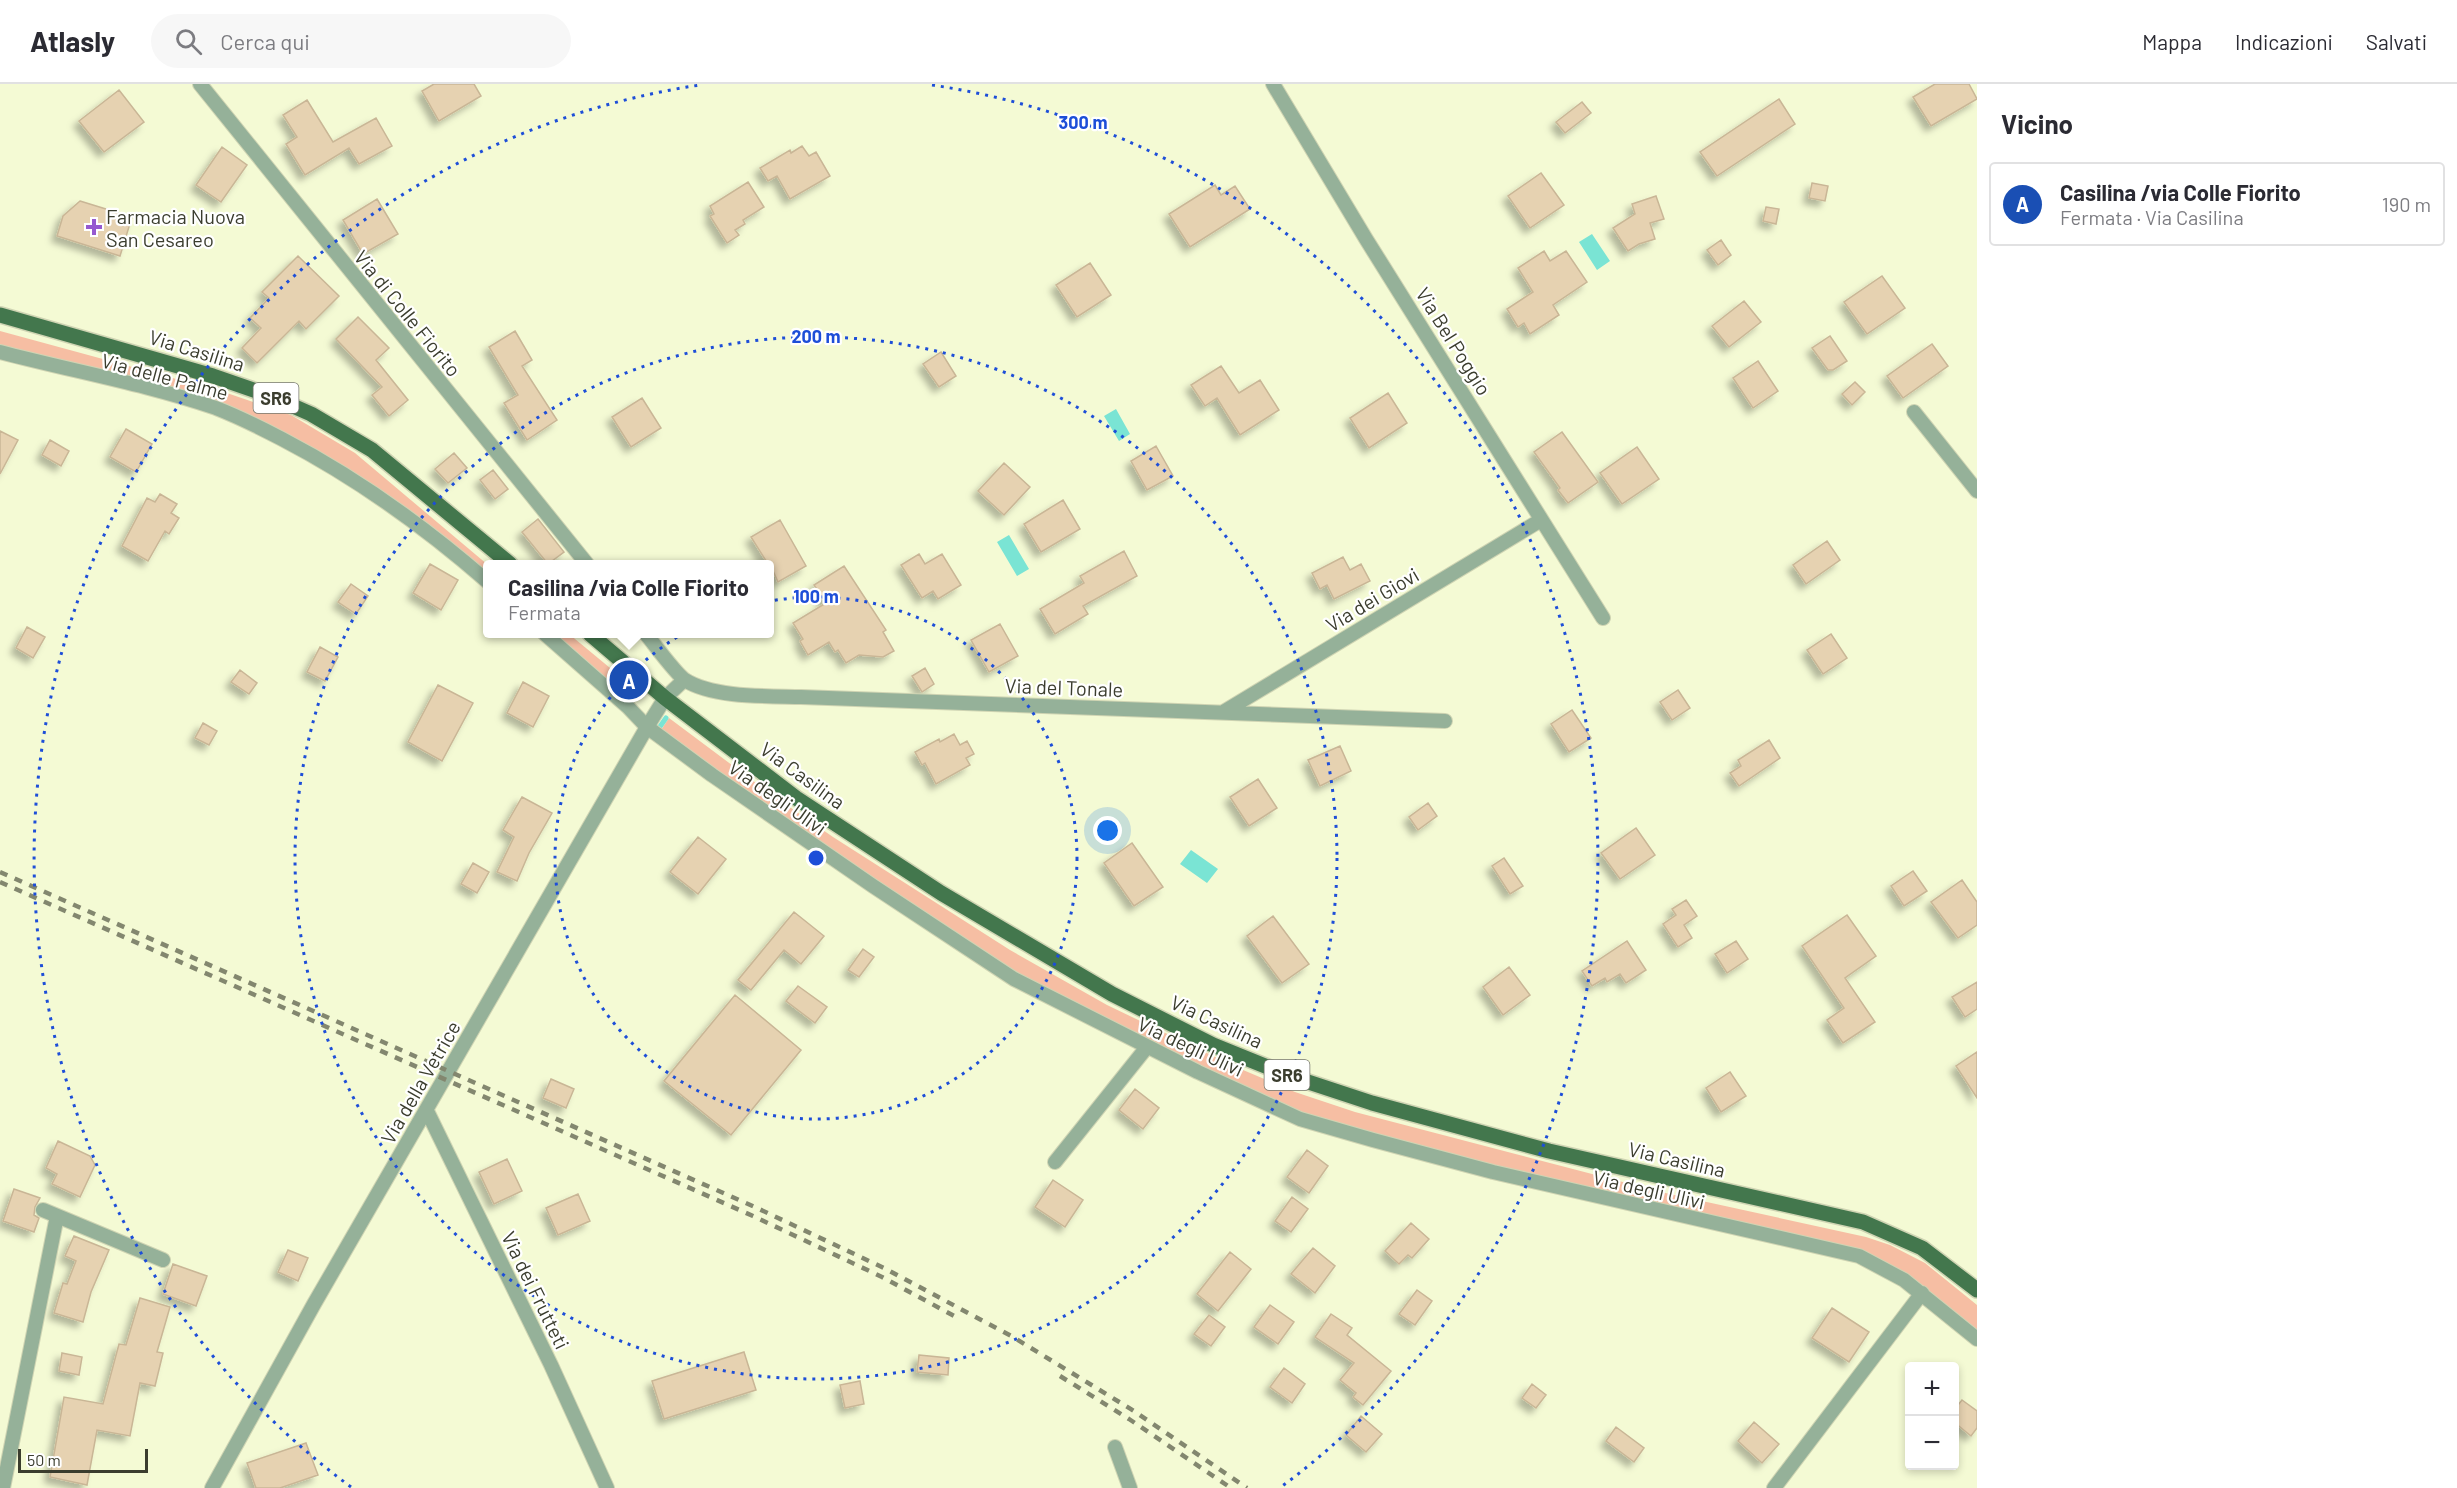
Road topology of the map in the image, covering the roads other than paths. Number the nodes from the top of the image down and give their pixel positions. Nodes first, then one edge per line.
1 (200, 84) edge
2 (1273, 84) edge
3 (0, 315) edge
4 (0, 352) edge
5 (1914, 412) dead end
6 (1977, 491) edge
7 (1541, 520) junction
8 (505, 560) edge
9 (584, 560) edge
10 (483, 578) edge
11 (1603, 618) dead end
12 (551, 638) edge
13 (596, 638) edge
14 (650, 638) edge
15 (684, 680) junction
16 (665, 698) junction
17 (1223, 712) junction
18 (1445, 722) dead end
19 (647, 727) junction
20 (1147, 1047) junction
21 (427, 1111) junction
22 (1055, 1162) dead end
23 (43, 1210) dead end
24 (57, 1216) junction
25 (163, 1260) dead end
26 (1977, 1290) edge
27 (1923, 1293) junction
28 (1977, 1339) edge
29 (1115, 1447) dead end
30 (3, 1488) edge
31 (212, 1488) edge
32 (607, 1488) edge
33 (1130, 1488) edge
34 (1774, 1488) edge

1 - 9 street, Via di Colle Fiorito
2 - 7 street, Via Bel Poggio
3 - 8 main road, Via Casilina / SR6
4 - 10 street, Via delle Palme
5 - 6 street
7 - 11 street, Via Bel Poggio
7 - 17 street, Via dei Giovi
12 - 19 street
13 - 16 main road, Via Casilina / SR6
14 - 15 street
15 - 16 street, Via della Vetrice
15 - 17 street, Via del Tonale
16 - 19 street, Via della Vetrice
16 - 26 main road, Via Casilina / SR6
17 - 18 street, Via del Tonale
19 - 20 street, Via degli Ulivi
19 - 21 street, Via della Vetrice
20 - 22 street
20 - 27 street, Via degli Ulivi
21 - 31 street, Via della Vetrice
21 - 32 street, Via dei Frutteti
23 - 24 street
24 - 25 street
24 - 30 street
27 - 28 street, Via degli Ulivi
27 - 34 street
29 - 33 street

